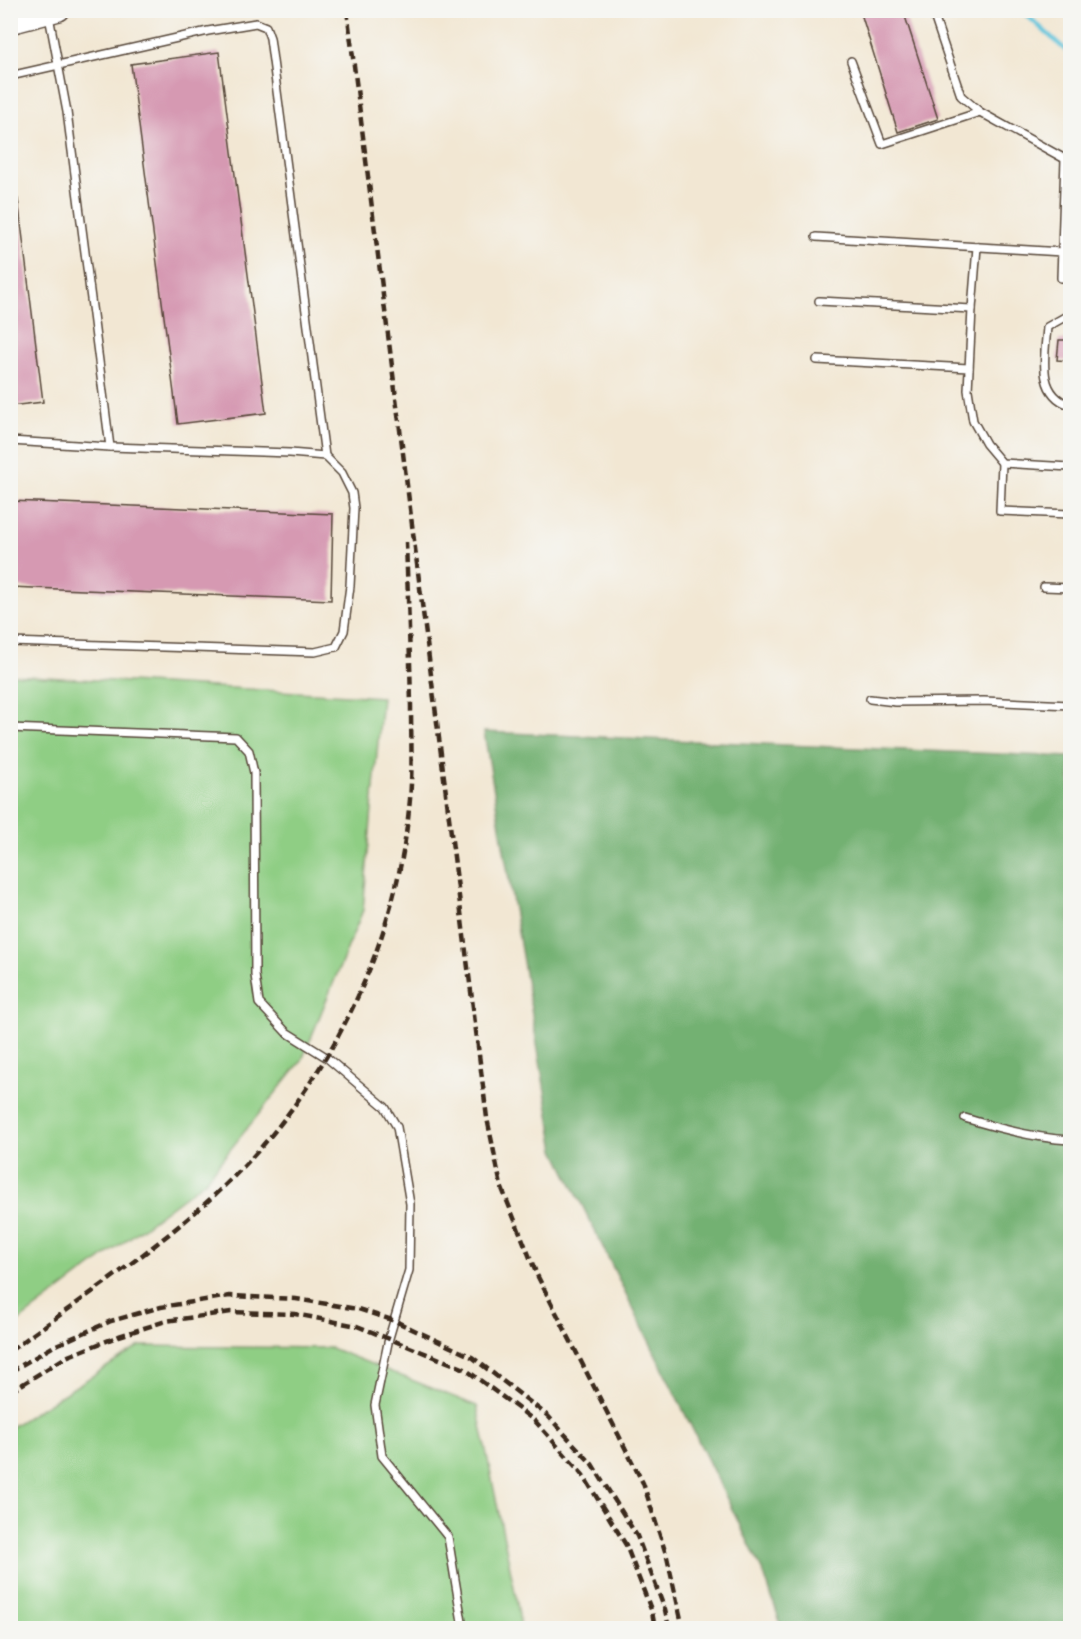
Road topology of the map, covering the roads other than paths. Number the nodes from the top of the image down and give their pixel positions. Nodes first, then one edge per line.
1 (933, 10) edge
2 (54, 12) edge
3 (10, 23) edge
4 (851, 61) dead end
5 (59, 64) junction
6 (10, 76) edge
7 (980, 112) junction
8 (1068, 160) edge
9 (816, 237) dead end
10 (977, 247) junction
11 (1062, 252) junction
12 (1071, 279) edge
13 (819, 301) dead end
14 (972, 309) junction
15 (1071, 314) edge
16 (817, 360) dead end
17 (969, 368) junction
18 (1071, 405) edge
19 (10, 441) edge
20 (110, 447) junction
21 (324, 456) junction
22 (1002, 463) junction
23 (1071, 467) edge
24 (1071, 514) edge
25 (1044, 586) dead end
26 (1071, 588) edge
27 (10, 642) edge
28 (870, 699) dead end
29 (1071, 705) edge
30 (10, 728) edge
31 (965, 1118) dead end
32 (1071, 1140) edge
33 (463, 1629) edge

1 - 7 lane
2 - 3 main road
2 - 5 lane
4 - 7 lane
5 - 6 lane
5 - 20 lane
5 - 21 lane
7 - 8 lane
8 - 11 lane
9 - 10 lane
10 - 11 lane
10 - 14 lane
11 - 12 lane
13 - 14 lane
14 - 17 lane
15 - 18 lane
16 - 17 lane
17 - 22 lane
19 - 20 lane
20 - 21 lane
21 - 27 lane
22 - 23 lane
22 - 24 lane
25 - 26 lane
28 - 29 lane
30 - 33 lane
31 - 32 lane

